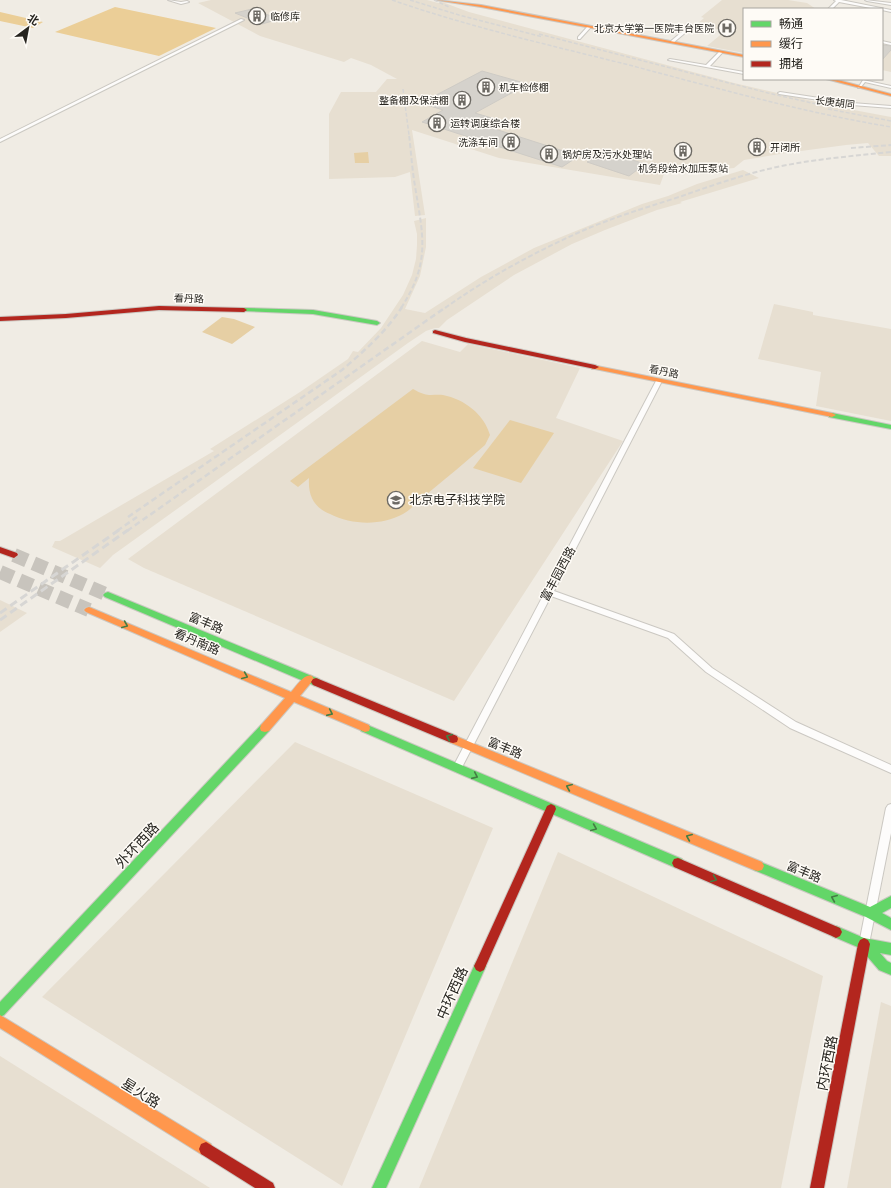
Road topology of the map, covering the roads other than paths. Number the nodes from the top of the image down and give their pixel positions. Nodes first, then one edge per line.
1 (170, 0) edge
2 (438, 0) edge
3 (836, 0) edge
4 (839, 0) edge
5 (867, 0) edge
6 (187, 2) dead end
7 (891, 4) edge
8 (831, 8) edge
9 (876, 8) edge
10 (885, 10) joint
11 (891, 11) edge
12 (242, 20) dead end
13 (589, 27) junction
14 (712, 32) dead end
15 (579, 38) dead end
16 (672, 42) junction
17 (721, 52) junction
18 (743, 56) edge
19 (670, 60) dead end
20 (707, 66) junction
21 (743, 73) edge
22 (836, 80) edge
23 (861, 83) junction
24 (891, 87) edge
25 (780, 93) dead end
26 (891, 95) edge
27 (891, 107) edge
28 (0, 141) edge
29 (0, 319) edge
30 (377, 323) dead end
31 (435, 332) dead end
32 (659, 381) junction
33 (891, 427) edge
34 (0, 550) edge
35 (14, 555) tunnel mouth
36 (549, 592) junction
37 (108, 596) tunnel mouth
38 (89, 610) tunnel mouth
39 (309, 679) junction
40 (294, 697) junction
41 (468, 746) junction
42 (457, 768) junction
43 (891, 769) edge
44 (891, 808) edge
45 (551, 809) junction
46 (891, 902) edge
47 (870, 913) junction
48 (891, 924) edge
49 (864, 944) junction
50 (891, 949) edge
51 (891, 970) edge
52 (0, 1011) edge
53 (0, 1021) edge
54 (268, 1188) edge
55 (379, 1188) edge
56 (817, 1188) edge

1 - 6 street
2 - 13 main road
3 - 4 street
4 - 8 street
4 - 9 street
5 - 7 street
7 - 10 street
10 - 11 street
12 - 28 street
13 - 15 street
13 - 16 main road
14 - 16 street
16 - 17 main road
17 - 18 main road
17 - 20 street
19 - 20 street
20 - 21 street
22 - 23 main road
23 - 24 street
23 - 26 main road
25 - 27 street, 长庚胡同
29 - 30 main road, 看丹路
31 - 32 main road, 看丹路
32 - 33 main road, 看丹路
32 - 36 street, 富丰园西路
34 - 35 main road
36 - 41 street, 富丰园西路
36 - 43 street
37 - 39 main road, 富丰路
38 -> 40 main road, 看丹南路
39 - 40 main road, 外环西路
41 -> 39 main road, 富丰路
40 -> 42 main road
40 - 52 main road, 外环西路
41 - 42 street, 富丰园西路
47 -> 41 main road, 富丰路
42 -> 45 main road
44 - 47 street
45 -> 49 main road
45 - 55 main road, 中环西路
46 - 47 main road
47 - 48 main road, 富丰路
47 - 49 street
49 - 50 main road
49 - 51 main road
49 - 56 main road, 内环西路
53 - 54 main road, 星火路

